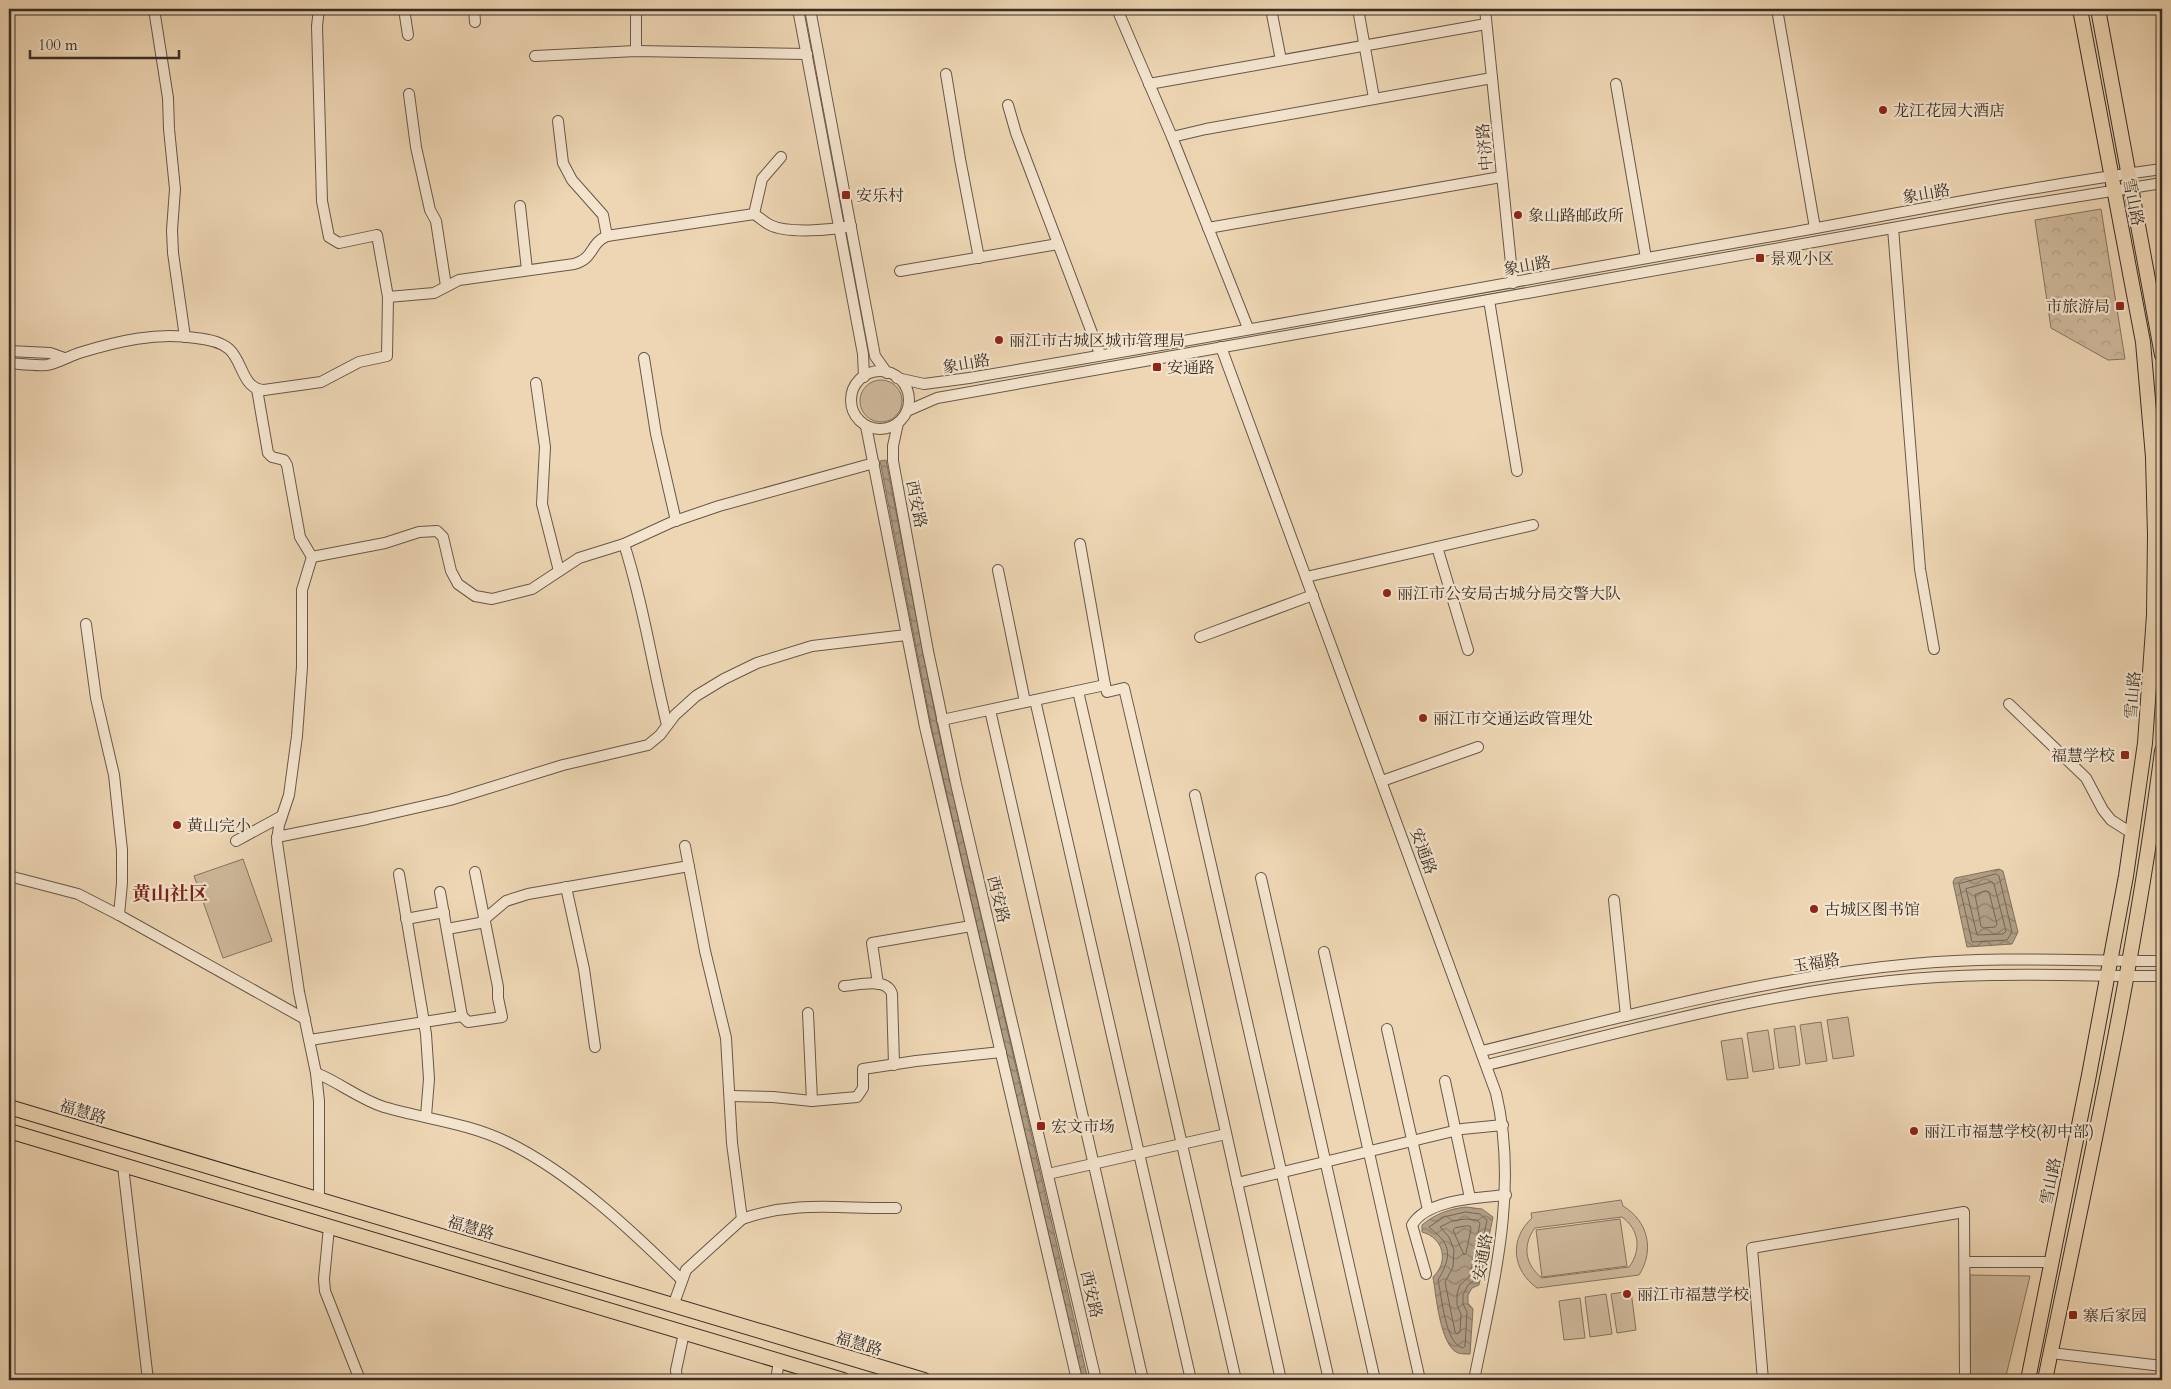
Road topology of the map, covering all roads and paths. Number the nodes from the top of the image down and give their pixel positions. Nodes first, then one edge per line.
1 (154, 9) edge
2 (319, 9) edge
3 (404, 9) edge
4 (474, 9) edge
5 (636, 9) edge
6 (798, 9) edge
7 (810, 9) edge
8 (1117, 9) edge
9 (1272, 9) edge
10 (1358, 9) edge
11 (1485, 9) edge
12 (1776, 9) edge
13 (2080, 9) edge
14 (2098, 9) edge
15 (476, 22) dead end
16 (1486, 24) junction
17 (408, 35) dead end
18 (1364, 44) junction
19 (636, 51) junction
20 (807, 54) junction
21 (535, 56) dead end
22 (1281, 60) junction
23 (946, 74) dead end
24 (1492, 78) junction
25 (1149, 84) junction
26 (1616, 84) dead end
27 (409, 94) dead end
28 (1374, 98) junction
29 (1008, 105) dead end
30 (558, 121) dead end
31 (1172, 137) junction
32 (781, 157) dead end
33 (2162, 169) edge
34 (1501, 177) junction
35 (2130, 180) junction
36 (2113, 183) junction
37 (2162, 183) edge
38 (520, 206) dead end
39 (754, 214) junction
40 (851, 226) junction
41 (1208, 228) junction
42 (1815, 228) junction
43 (1893, 228) junction
44 (839, 229) junction
45 (607, 236) junction
46 (1058, 244) junction
47 (979, 258) junction
48 (1646, 258) junction
49 (527, 270) junction
50 (900, 271) dead end
51 (1513, 283) junction
52 (446, 286) junction
53 (388, 297) junction
54 (1489, 300) junction
55 (1248, 328) junction
56 (185, 337) junction
57 (1221, 347) junction
58 (9, 351) edge
59 (1100, 354) junction
60 (2162, 355) edge
61 (64, 358) junction
62 (644, 358) dead end
63 (9, 363) edge
64 (887, 373) junction
65 (864, 377) junction
66 (897, 378) junction
67 (536, 383) dead end
68 (257, 389) junction
69 (907, 410) junction
70 (898, 423) junction
71 (866, 426) junction
72 (874, 463) junction
73 (1517, 471) dead end
74 (676, 521) junction
75 (1533, 525) dead end
76 (624, 544) junction
77 (1080, 544) dead end
78 (1437, 547) junction
79 (312, 557) junction
80 (998, 570) dead end
81 (560, 571) junction
82 (1306, 577) junction
83 (1313, 595) junction
84 (86, 624) dead end
85 (906, 636) junction
86 (1200, 637) dead end
87 (1934, 649) dead end
88 (1468, 650) dead end
89 (1105, 685) junction
90 (1078, 691) junction
91 (1030, 701) junction
92 (2009, 704) dead end
93 (990, 710) junction
94 (942, 720) junction
95 (667, 724) junction
96 (1478, 747) dead end
97 (2162, 751) edge
98 (1382, 781) junction
99 (1195, 794) dead end
100 (282, 816) junction
101 (2133, 834) junction
102 (277, 837) junction
103 (236, 841) dead end
104 (685, 846) dead end
105 (689, 866) junction
106 (475, 872) dead end
107 (399, 874) dead end
108 (9, 876) edge
109 (1261, 878) dead end
110 (566, 887) junction
111 (440, 892) dead end
112 (1614, 900) dead end
113 (444, 912) junction
114 (119, 914) junction
115 (406, 919) junction
116 (484, 920) junction
117 (971, 926) junction
118 (447, 929) junction
119 (1324, 952) dead end
120 (2110, 961) junction
121 (2128, 961) junction
122 (2162, 961) edge
123 (2108, 976) junction
124 (2126, 976) junction
125 (2162, 976) edge
126 (878, 984) junction
127 (844, 986) dead end
128 (808, 1013) dead end
129 (462, 1016) junction
130 (1626, 1016) junction
131 (305, 1019) junction
132 (424, 1022) junction
133 (1387, 1030) dead end
134 (310, 1040) junction
135 (594, 1047) dead end
136 (1482, 1051) junction
137 (1001, 1052) junction
138 (894, 1065) junction
139 (1487, 1065) junction
140 (316, 1073) junction
141 (1445, 1080) dead end
142 (730, 1096) junction
143 (812, 1101) junction
144 (9, 1107) edge
145 (426, 1116) junction
146 (1503, 1125) junction
147 (1456, 1130) junction
148 (9, 1132) edge
149 (1226, 1134) junction
150 (1412, 1141) junction
151 (1182, 1144) junction
152 (1369, 1152) junction
153 (1138, 1153) junction
154 (1325, 1162) junction
155 (1094, 1163) junction
156 (123, 1166) junction
157 (1281, 1173) junction
158 (1048, 1174) junction
159 (1237, 1183) junction
160 (1506, 1196) junction
161 (1470, 1198) junction
162 (319, 1200) junction
163 (896, 1208) dead end
164 (1428, 1210) junction
165 (742, 1219) junction
166 (329, 1227) junction
167 (1964, 1262) junction
168 (2051, 1262) junction
169 (1426, 1274) dead end
170 (682, 1280) junction
171 (673, 1306) junction
172 (684, 1333) junction
173 (2051, 1353) junction
174 (779, 1361) junction
175 (2162, 1366) edge
176 (148, 1380) edge
177 (360, 1380) edge
178 (677, 1380) edge
179 (776, 1380) edge
180 (843, 1380) edge
181 (924, 1380) edge
182 (1077, 1380) edge
183 (1096, 1380) edge
184 (1143, 1380) edge
185 (1191, 1380) edge
186 (1236, 1380) edge
187 (1281, 1380) edge
188 (1329, 1380) edge
189 (1375, 1380) edge
190 (1420, 1380) edge
191 (1474, 1380) edge
192 (1762, 1380) edge
193 (1965, 1380) edge
194 (2028, 1380) edge
195 (2045, 1380) edge

1 - 56 street
2 - 53 street
3 - 17 street
4 - 15 street
5 - 19 street
6 - 20 street
7 - 40 street
8 - 25 street
9 - 22 street
10 - 18 street
11 - 16 street, 中济路
12 - 42 street
13 - 36 main road, 雪山路
14 - 35 main road, 雪山路
16 - 18 street
16 - 24 street, 中济路
18 - 22 street
18 - 28 street
19 - 20 street
19 - 21 street
20 - 44 street
22 - 25 street
23 - 47 street
24 - 28 street
24 - 34 street, 中济路
25 - 31 street
26 - 48 street
27 - 52 street
28 - 31 street
29 - 46 street
30 - 45 street
31 - 41 street
32 - 39 street
33 - 35 street, 象山路
34 - 41 street
34 - 51 street, 中济路
35 - 36 street, 象山路
35 - 37 street, 象山路
35 - 60 main road, 雪山路
36 - 42 street, 象山路
36 - 43 street, 象山路
36 - 101 main road, 雪山路
38 - 49 street
39 - 44 street
39 - 45 street
40 - 44 street
40 - 64 street
41 - 55 street
42 - 48 street, 象山路
43 - 54 street, 象山路
43 - 87 street
44 - 65 street
45 - 49 street
46 - 47 street
46 - 59 street
47 - 50 street
48 - 51 street, 象山路
49 - 52 street
51 - 55 street, 象山路
52 - 53 street
53 - 68 street
54 - 57 street, 象山路
54 - 73 street
55 - 59 street, 象山路
56 - 61 street
56 - 68 street
57 - 69 street, 象山路
57 - 82 street, 安通路
58 - 61 street
59 - 66 street, 象山路
61 - 63 street
62 - 74 street
64 - 65 street
64 - 66 street
65 - 71 street
66 - 69 street
67 - 81 street
68 - 79 street
69 - 70 street
70 - 71 street
70 - 94 street, 西安路
71 - 72 street, 西安路
72 - 74 street
72 - 85 street, 西安路
74 - 76 street
75 - 78 street
76 - 81 street
76 - 95 street
77 - 89 street
78 - 82 street
78 - 88 street
79 - 81 street
79 - 100 street
80 - 91 street
82 - 83 street, 安通路
83 - 86 street
83 - 98 street, 安通路
84 - 114 street
85 - 95 street
85 - 117 street, 西安路
89 - 90 street
89 - 149 street
90 - 91 street
90 - 151 street
91 - 93 street
91 - 153 street
92 - 101 street
93 - 94 street
93 - 155 street
94 - 158 street, 西安路
95 - 102 street
96 - 98 street
97 - 121 main road
98 - 136 street, 安通路
99 - 157 street
100 - 102 street
100 - 103 street
101 - 120 main road, 雪山路
102 - 131 street
104 - 105 street
105 - 110 street
105 - 142 street
106 - 116 street
107 - 115 street
108 - 114 street
109 - 154 street
110 - 116 street
110 - 135 street
111 - 113 street
112 - 130 street
113 - 115 street
113 - 118 street
114 - 131 street
115 - 132 street
116 - 118 street
116 - 129 street
117 - 126 street
117 - 137 street, 西安路
118 - 129 street
119 - 152 street
120 - 121 street, 玉福路
120 - 123 main road, 雪山路
120 - 130 street, 玉福路
121 - 122 street, 玉福路
121 - 124 main road
123 - 124 street, 玉福路
123 - 139 street, 玉福路
123 - 168 main road, 雪山路
124 - 125 street, 玉福路
124 - 173 main road
126 - 127 street
126 - 138 street
128 - 143 street
129 - 132 street
130 - 136 street, 玉福路
131 - 134 street
132 - 134 street
132 - 145 street
133 - 150 street
134 - 140 street
136 - 139 street, 安通路
137 - 138 street
137 - 182 street, 西安路
138 - 143 street
139 - 146 street, 安通路
140 - 145 street
140 - 162 street
141 - 147 street
142 - 143 street
142 - 165 street
144 - 162 main road, 福慧路
145 - 170 street
146 - 147 street
146 - 160 street, 安通路
147 - 150 street
147 - 161 street
148 - 156 main road
149 - 151 street
149 - 159 street
150 - 152 street
150 - 164 street
151 - 153 street
151 - 186 street
152 - 154 street
152 - 190 street
153 - 155 street
153 - 185 street
154 - 157 street
154 - 189 street
155 - 158 street
155 - 184 street
156 - 166 main road
156 - 176 street
157 - 159 street
157 - 188 street
158 - 183 street, 西安路
159 - 187 street
160 - 161 street
160 - 191 street, 安通路
161 - 164 street
162 - 171 main road, 福慧路
163 - 165 street
164 - 169 street
165 - 170 street
166 - 172 main road
166 - 177 street
167 - 168 street
167 - 192 street
167 - 193 street
168 - 194 main road, 雪山路
170 - 171 street
171 - 181 main road, 福慧路
172 - 174 main road
172 - 178 street
173 - 175 street
173 - 195 main road
174 - 179 street
174 - 180 main road

